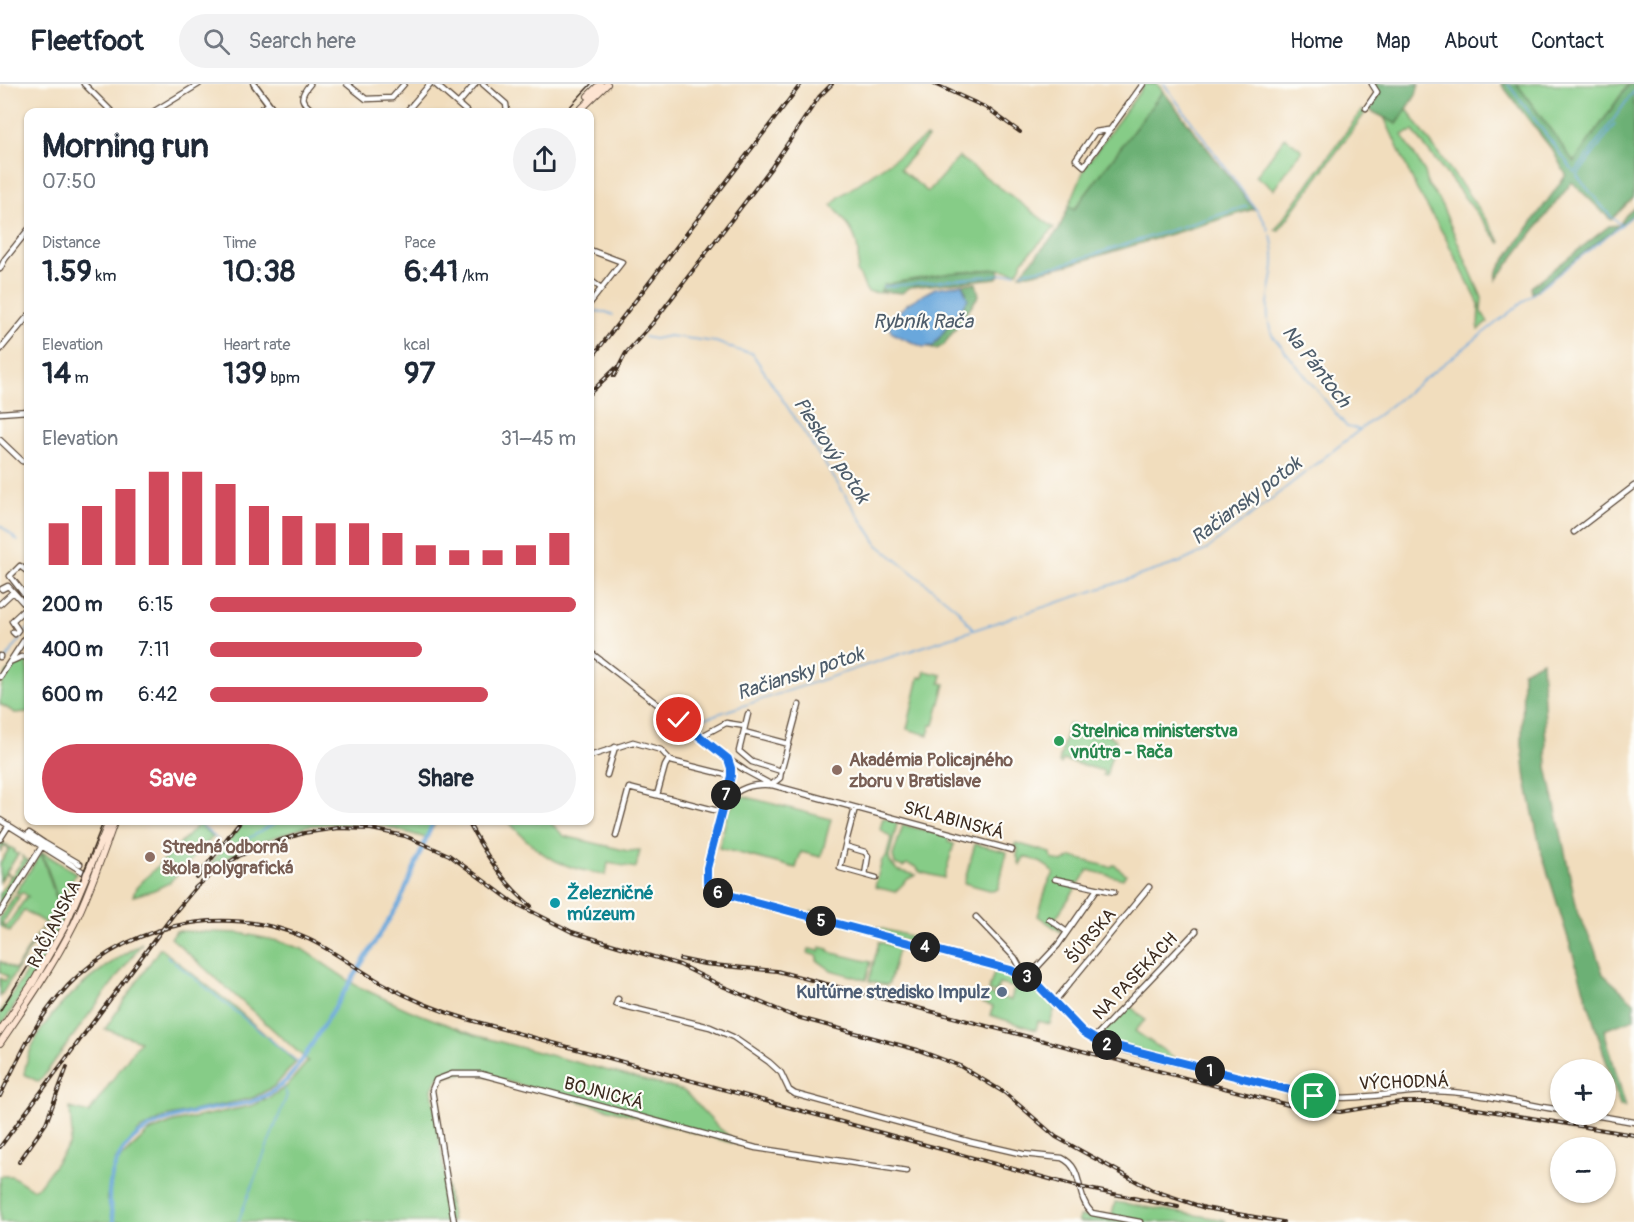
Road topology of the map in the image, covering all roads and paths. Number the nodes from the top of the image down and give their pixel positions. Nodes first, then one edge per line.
1 (84, 84) edge
2 (199, 84) edge
3 (254, 84) edge
4 (310, 84) edge
5 (347, 84) edge
6 (404, 84) edge
7 (430, 84) edge
8 (435, 84) edge
9 (475, 84) edge
10 (483, 84) edge
11 (600, 84) edge
12 (607, 84) edge
13 (1143, 84) edge
14 (1372, 84) edge
15 (269, 104) junction
16 (458, 104) junction
17 (108, 108) edge
18 (160, 108) edge
19 (262, 108) edge
20 (272, 108) edge
21 (310, 108) edge
22 (409, 108) edge
23 (462, 108) edge
24 (506, 108) edge
25 (577, 108) edge
26 (582, 108) edge
27 (1366, 108) dead end
28 (1108, 130) junction
29 (24, 235) edge
30 (594, 252) edge
31 (3, 259) edge
32 (0, 269) edge
33 (594, 283) edge
34 (601, 288) junction
35 (594, 298) edge
36 (24, 321) edge
37 (0, 350) edge
38 (24, 411) edge
39 (0, 413) edge
40 (0, 440) edge
41 (24, 461) edge
42 (1634, 486) edge
43 (1574, 532) dead end
44 (24, 567) edge
45 (2, 589) dead end
46 (13, 592) junction
47 (24, 593) edge
48 (0, 604) edge
49 (24, 605) edge
50 (24, 611) edge
51 (13, 632) dead end
52 (24, 640) edge
53 (20, 645) junction
54 (24, 651) edge
55 (594, 655) edge
56 (24, 657) edge
57 (9, 663) junction
58 (0, 677) edge
59 (799, 705) dead end
60 (748, 714) dead end
61 (745, 729) junction
62 (700, 737) junction
63 (789, 744) junction
64 (615, 747) junction
65 (594, 755) edge
66 (669, 759) junction
67 (728, 759) junction
68 (781, 772) junction
69 (607, 775) dead end
70 (731, 776) junction
71 (772, 785) junction
72 (657, 795) junction
73 (724, 803) junction
74 (855, 808) junction
75 (722, 812) junction
76 (0, 820) edge
77 (9, 825) junction
78 (108, 825) edge
79 (113, 825) edge
80 (29, 833) dead end
81 (616, 836) dead end
82 (0, 839) edge
83 (43, 845) junction
84 (845, 846) junction
85 (1012, 850) dead end
86 (80, 864) dead end
87 (865, 875) junction
88 (91, 877) junction
89 (876, 878) dead end
90 (1055, 879) dead end
91 (1149, 887) dead end
92 (1097, 889) junction
93 (1114, 892) dead end
94 (0, 913) edge
95 (976, 917) dead end
96 (1048, 919) dead end
97 (1196, 931) dead end
98 (1067, 932) junction
99 (1026, 977) junction
100 (618, 999) dead end
101 (1054, 1002) junction
102 (0, 1031) edge
103 (1093, 1040) junction
104 (0, 1043) edge
105 (1550, 1108) edge
106 (1616, 1119) edge
107 (1634, 1122) edge
108 (907, 1171) dead end
109 (454, 1222) edge
110 (1140, 1222) edge

1 - 17 street
2 - 18 street
3 - 15 street
4 - 21 street
5 - 6 street
7 - 22 street
8 - 16 street
9 - 16 street
10 - 24 street
11 - 25 main road
12 - 26 main road
13 - 28 street
14 - 27 street
15 - 19 street
15 - 20 street
16 - 23 street
28 - 28 street
29 - 31 street
30 - 34 street
31 - 32 street
33 - 34 street
34 - 35 street
36 - 37 street
38 - 39 street
40 - 41 street
42 - 43 street
44 - 47 street
45 - 46 street
46 - 48 street
46 - 49 street
50 - 51 street
52 - 53 street
53 - 54 street
53 - 57 street
55 - 62 street, SKLABINSKÁ
56 - 57 street
57 - 58 street
59 - 63 street
60 - 61 street
61 - 62 street
61 - 63 street
61 - 68 street
62 - 67 street, SKLABINSKÁ
63 - 68 street
64 - 65 street
64 - 66 street
64 - 69 street
66 - 70 street
66 - 72 street
67 - 70 street
67 - 71 street, SKLABINSKÁ
68 - 71 street
70 - 73 street
71 - 73 street
71 - 74 street, SKLABINSKÁ
72 - 75 street
72 - 81 street
73 - 75 street
74 - 84 street
74 - 85 street, SKLABINSKÁ
75 - 99 street
76 - 77 street
77 - 82 street
77 - 83 street
78 - 88 main road, RAČIANSKA
79 - 88 main road, RAČIANSKA
80 - 83 street
83 - 86 street
83 - 88 street
83 - 94 street
84 - 87 street
84 - 87 street
87 - 89 street
88 - 102 main road, RAČIANSKA
88 - 104 main road, RAČIANSKA
90 - 92 street
91 - 101 street, ŠÚRSKA
92 - 93 street
92 - 98 street
95 - 99 street, VÝCHODNÁ
96 - 98 street
97 - 103 street, NA PASEKÁCH
98 - 99 street
99 - 101 street, VÝCHODNÁ
100 - 110 street
101 - 103 street, VÝCHODNÁ
103 - 105 street, VÝCHODNÁ
106 - 107 street
108 - 109 street, BOJNICKÁ

